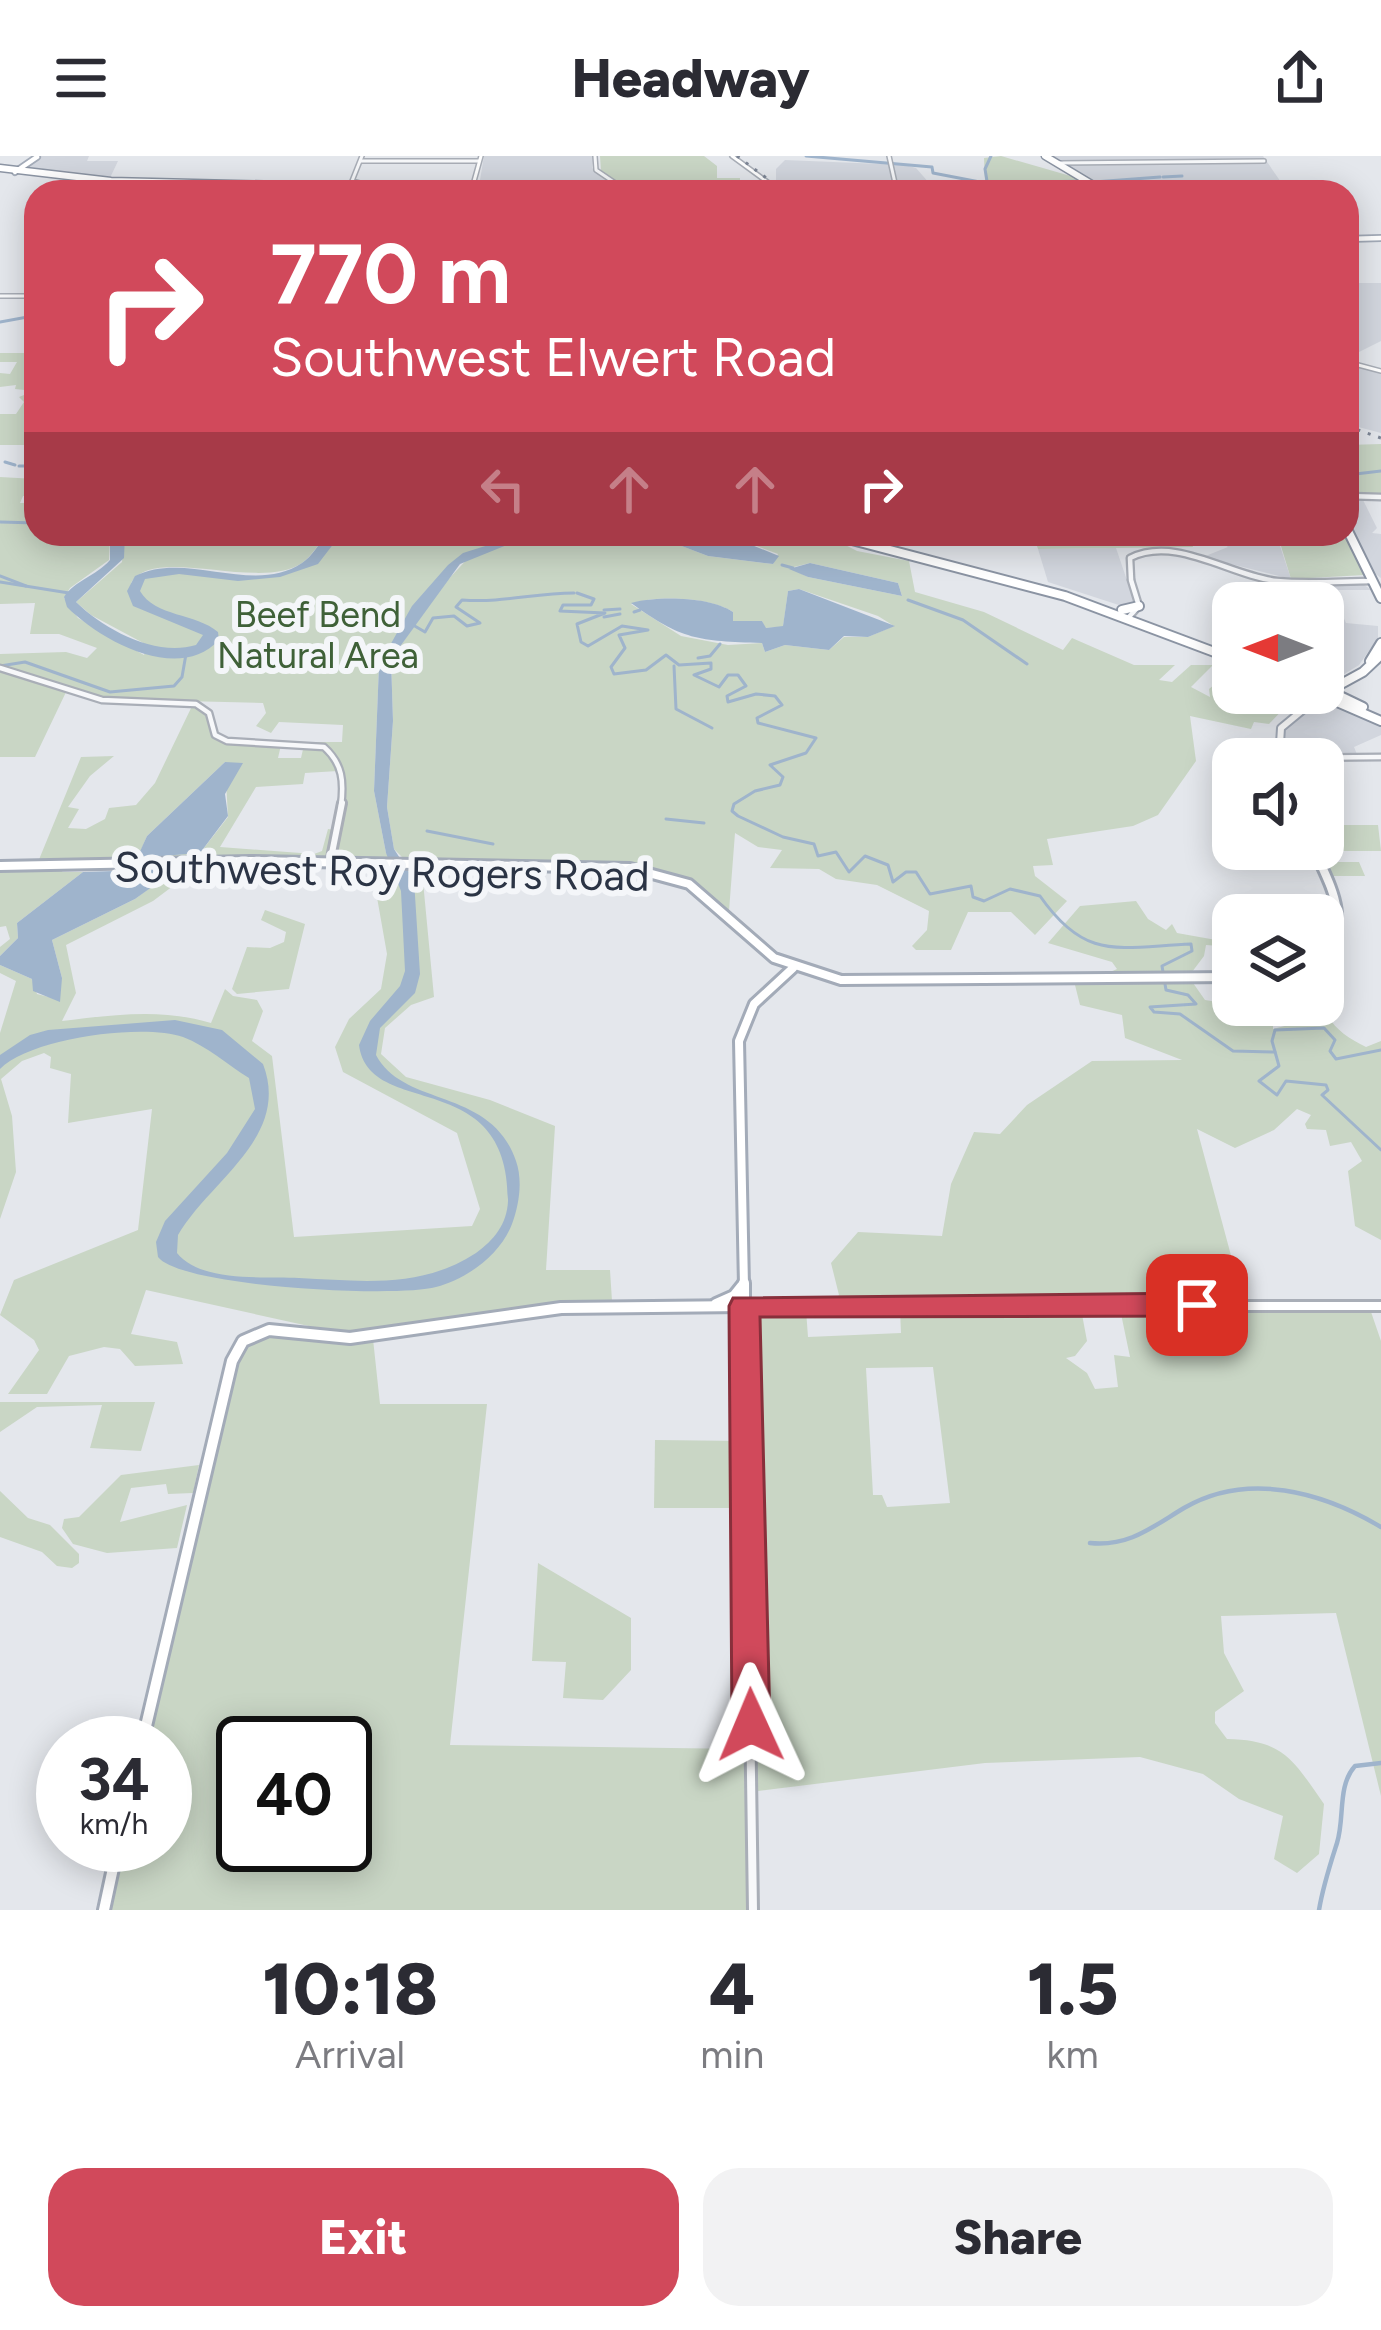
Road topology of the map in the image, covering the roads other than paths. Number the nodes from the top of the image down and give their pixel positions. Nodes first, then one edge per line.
1 (38, 156) edge
2 (595, 156) edge
3 (732, 156) edge
4 (1045, 156) edge
5 (362, 159) edge
6 (480, 159) edge
7 (1264, 161) dead end
8 (1060, 163) junction
9 (0, 169) edge
10 (17, 170) junction
11 (98, 180) edge
12 (610, 180) edge
13 (766, 180) edge
14 (1086, 180) edge
15 (873, 546) edge
16 (879, 546) edge
17 (1356, 546) edge
18 (906, 555) junction
19 (1377, 581) edge
20 (1381, 598) edge
21 (1130, 612) junction
22 (1212, 647) edge
23 (1379, 652) edge
24 (0, 668) edge
25 (1344, 681) edge
26 (1344, 698) edge
27 (1344, 703) edge
28 (1344, 705) edge
29 (1366, 710) junction
30 (1294, 714) edge
31 (1381, 719) edge
32 (1276, 738) edge
33 (1344, 758) edge
34 (1381, 758) edge
35 (330, 863) junction
36 (0, 866) edge
37 (793, 968) junction
38 (1212, 977) edge
39 (744, 1279) junction
40 (726, 1301) junction
41 (708, 1306) junction
42 (743, 1306) junction
43 (1381, 1306) edge
44 (148, 1716) edge
45 (112, 1872) edge
46 (104, 1910) edge
47 (754, 1910) edge

1 - 10 main road
2 - 12 street
3 - 13 main road
4 - 8 highway
5 - 6 street
7 - 8 street
8 - 14 highway
9 - 10 highway
10 - 11 highway
15 - 18 highway
16 - 18 highway
17 - 19 highway
18 - 21 highway
19 - 20 highway
19 - 21 street
21 - 22 highway
23 - 25 highway
24 - 35 street
26 - 29 highway
27 - 29 highway
28 - 31 highway
29 - 31 highway
30 - 32 main road
33 - 34 street
35 - 36 main road, Southwest Roy Rogers Road
35 - 37 main road, Southwest Roy Rogers Road
37 - 38 main road, Southwest Roy Rogers Road
37 - 39 main road
39 - 40 main road
39 - 42 main road
40 - 41 main road
40 - 42 main road
41 - 42 main road
41 - 44 main road
42 - 43 main road
42 - 47 street
45 - 46 main road

